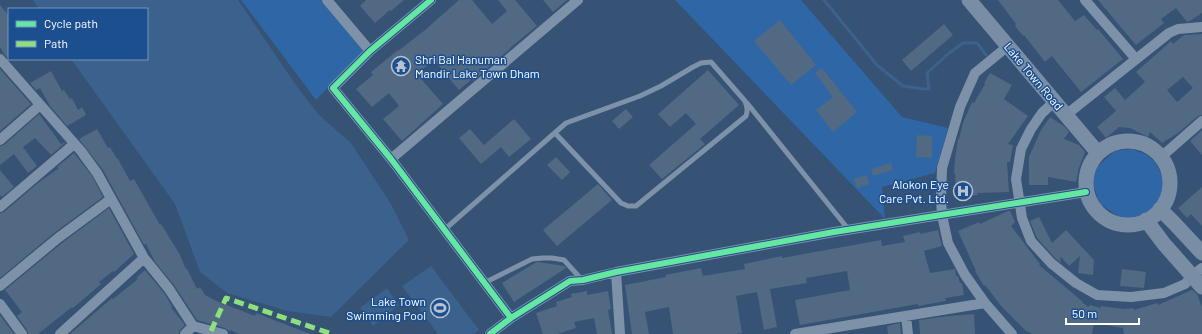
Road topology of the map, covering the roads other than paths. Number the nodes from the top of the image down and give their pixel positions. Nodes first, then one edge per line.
1 (327, 0) edge
2 (431, 0) edge
3 (578, 0) edge
4 (969, 0) edge
5 (1085, 0) edge
6 (1202, 27) edge
7 (1008, 46) junction
8 (370, 51) junction
9 (1136, 58) junction
10 (1, 61) edge
11 (745, 101) junction
12 (1055, 101) junction
13 (40, 106) junction
14 (1066, 115) junction
15 (1202, 121) edge
16 (555, 133) junction
17 (0, 140) edge
18 (74, 144) junction
19 (1098, 153) junction
20 (1161, 157) junction
21 (392, 160) junction
22 (1086, 192) junction
23 (111, 199) junction
24 (1019, 202) junction
25 (0, 207) edge
26 (1160, 209) junction
27 (942, 215) junction
28 (1146, 220) junction
29 (444, 230) junction
30 (849, 230) junction
31 (1202, 253) edge
32 (144, 258) junction
33 (616, 272) junction
34 (1199, 276) edge
35 (583, 280) junction
36 (484, 283) junction
37 (0, 286) edge
38 (986, 303) junction
39 (0, 304) edge
40 (906, 316) junction
41 (511, 318) junction
42 (193, 326) junction
43 (22, 334) edge
44 (60, 334) edge
45 (185, 334) edge
46 (224, 334) edge
47 (490, 334) edge
48 (620, 334) edge
49 (795, 334) edge
50 (908, 334) edge
51 (1012, 334) edge

1 - 8 street
2 - 8 street
3 - 21 street
4 - 7 street, Lake Town Road
5 - 9 street
6 - 9 street
7 - 12 street, Lake Town Road
7 - 27 street
8 - 21 street
9 - 14 street
10 - 13 street
11 - 16 lane
11 - 16 lane
11 - 30 lane
12 - 14 street, Lake Town Road
12 - 24 street
13 - 17 street
13 - 18 street
14 - 19 street, Lake Town Road
15 - 20 street
16 - 29 lane
18 - 23 street
18 - 25 street
19 - 20 street
19 - 22 street
20 - 26 street
21 - 29 street
22 - 24 street
22 - 28 street
23 - 32 street
23 - 37 street
24 - 27 street
24 - 34 street
26 - 28 street
26 - 31 street
27 - 30 street
27 - 38 street
28 - 34 street
29 - 36 street
30 - 33 street
32 - 42 street
32 - 44 street
33 - 35 street
33 - 48 street
35 - 36 lane
35 - 41 street
36 - 41 street
38 - 40 street
38 - 51 street
39 - 43 street
40 - 49 street
40 - 50 street
41 - 47 street
42 - 45 street
42 - 46 street

